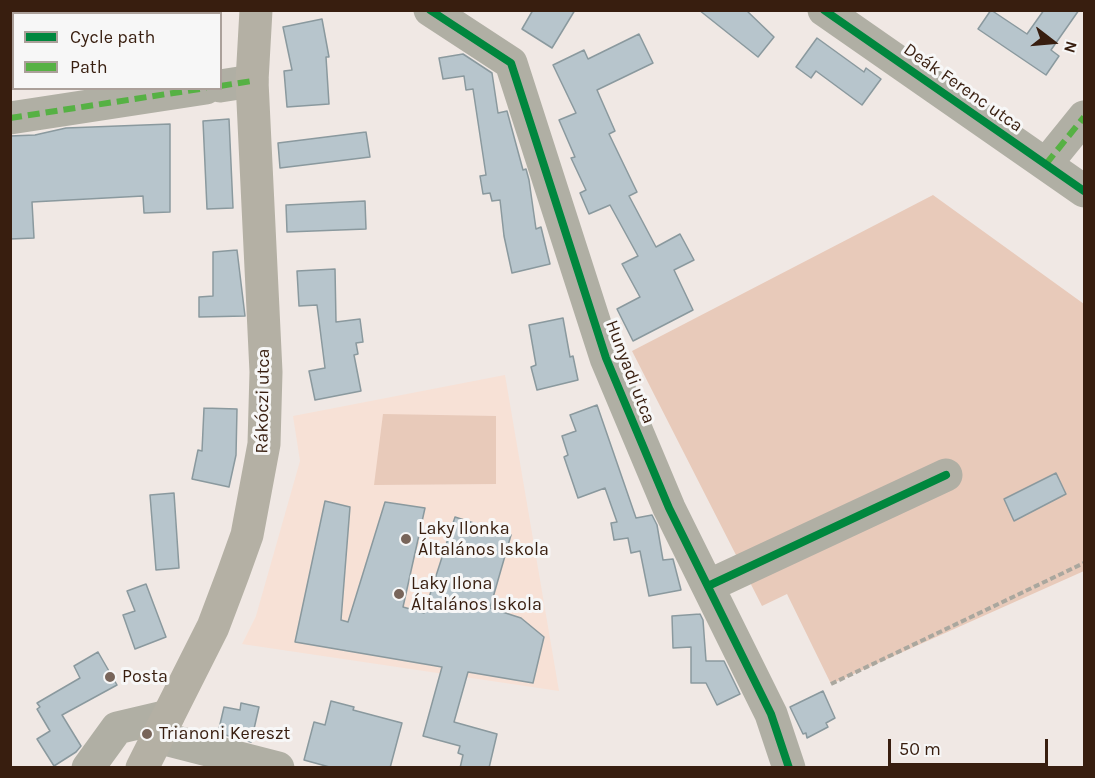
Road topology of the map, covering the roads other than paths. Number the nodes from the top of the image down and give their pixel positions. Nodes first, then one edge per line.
1 (256, 10) edge
2 (430, 10) edge
3 (824, 10) edge
4 (252, 81) junction
5 (222, 86) edge
6 (193, 90) edge
7 (1084, 117) edge
8 (10, 118) edge
9 (1046, 164) junction
10 (1084, 191) edge
11 (946, 475) dead end
12 (708, 586) junction
13 (163, 727) junction
14 (88, 768) edge
15 (142, 768) edge
16 (278, 768) edge
17 (789, 768) edge

1 - 4 main road, Rákóczi utca
2 - 12 street, Hunyadi utca
3 - 9 street, Deák Ferenc utca
4 - 5 street
4 - 13 main road, Rákóczi utca
6 - 8 street
7 - 9 street
9 - 10 street, Deák Ferenc utca
11 - 12 street
12 - 17 street, Hunyadi utca
13 - 14 street
13 - 15 main road, Rákóczi utca
13 - 16 street

